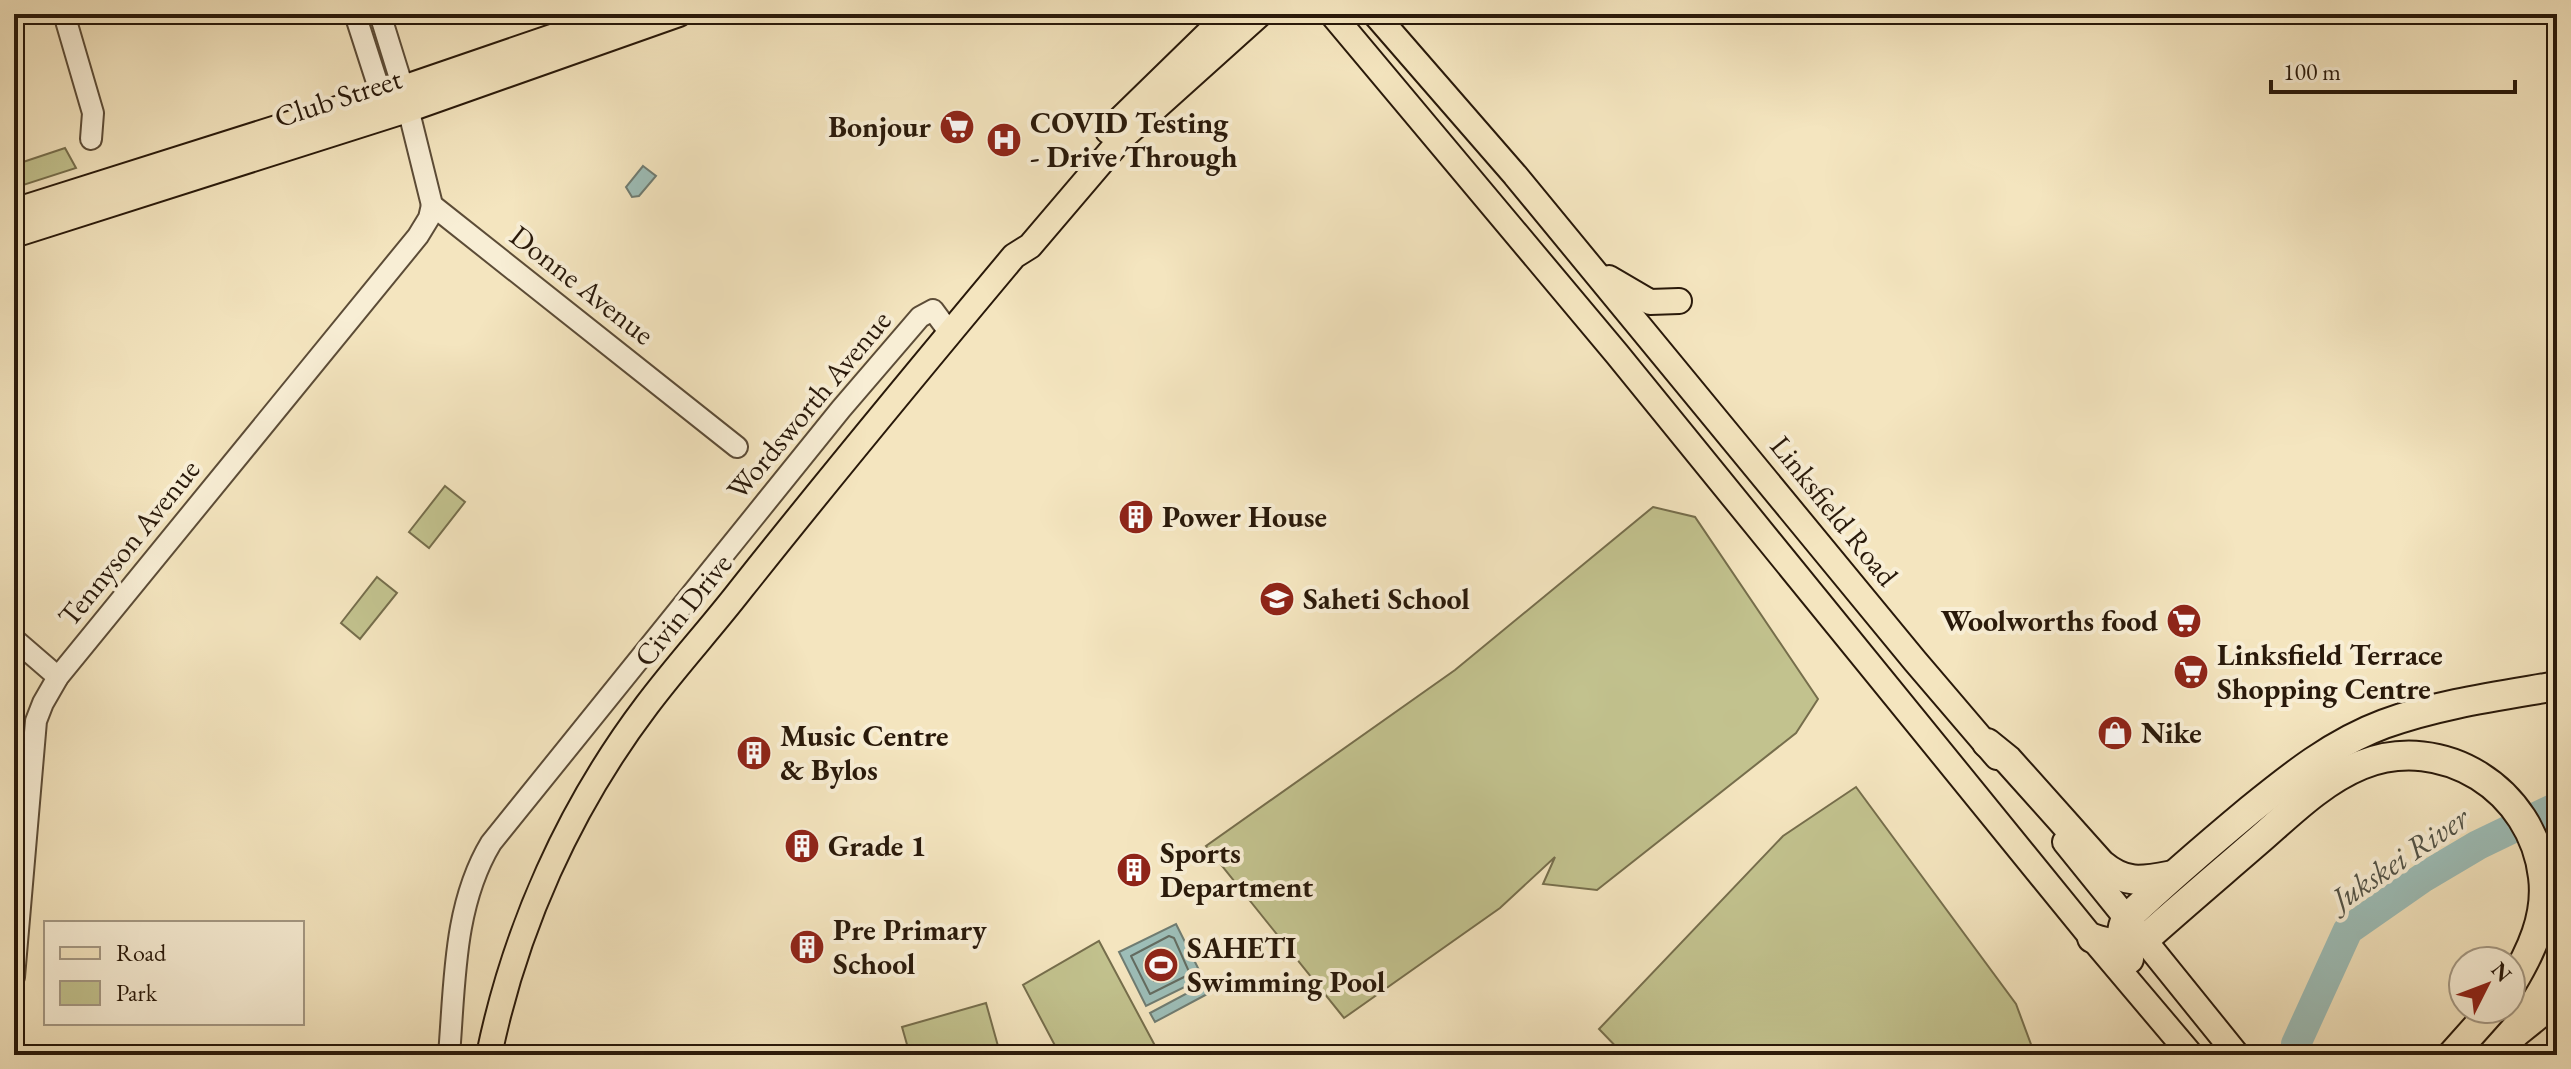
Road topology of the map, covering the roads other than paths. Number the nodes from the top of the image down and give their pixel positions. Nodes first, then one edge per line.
1 (64, 14) edge
2 (355, 14) edge
3 (380, 14) edge
4 (619, 14) edge
5 (679, 14) edge
6 (1260, 14) edge
7 (1331, 16) edge
8 (1223, 17) edge
9 (1379, 17) edge
10 (394, 102) junction
11 (91, 139) dead end
12 (432, 205) junction
13 (14, 211) edge
14 (14, 235) edge
15 (1014, 256) junction
16 (1590, 266) junction
17 (1679, 301) dead end
18 (950, 333) junction
19 (737, 447) dead end
20 (14, 639) edge
21 (58, 677) junction
22 (2557, 686) edge
23 (1987, 743) junction
24 (2173, 875) junction
25 (2092, 938) junction
26 (2131, 941) junction
27 (2527, 955) edge
28 (14, 977) edge
29 (2479, 1025) edge
30 (2557, 1038) edge
31 (449, 1055) edge
32 (489, 1055) edge
33 (2191, 1055) edge
34 (2208, 1055) edge
35 (2237, 1055) edge
36 (2452, 1055) edge
37 (2536, 1055) edge

1 - 11 street
2 - 10 street
3 - 10 street
4 - 10 main road, Club Street
5 - 10 main road, Club Street
6 - 15 main road, Civin Drive
7 - 25 main road
8 - 15 main road, Civin Drive
9 - 16 main road, Linksfield Road
10 - 12 street
10 - 13 main road, Club Street
10 - 14 main road, Club Street
12 - 19 street, Donne Avenue
12 - 21 street, Tennyson Avenue
15 - 18 main road, Civin Drive
16 - 17 main road
16 - 23 main road, Linksfield Road
18 - 31 street, Wordsworth Avenue
18 - 32 main road, Civin Drive
20 - 21 street
21 - 28 street, Tennyson Avenue
22 - 24 highway
23 - 24 highway
23 - 26 main road, Linksfield Road
24 - 26 highway
25 - 26 highway
25 - 33 main road
26 - 27 highway
26 - 34 main road
26 - 35 main road, Linksfield Road
29 - 36 highway
30 - 37 highway

